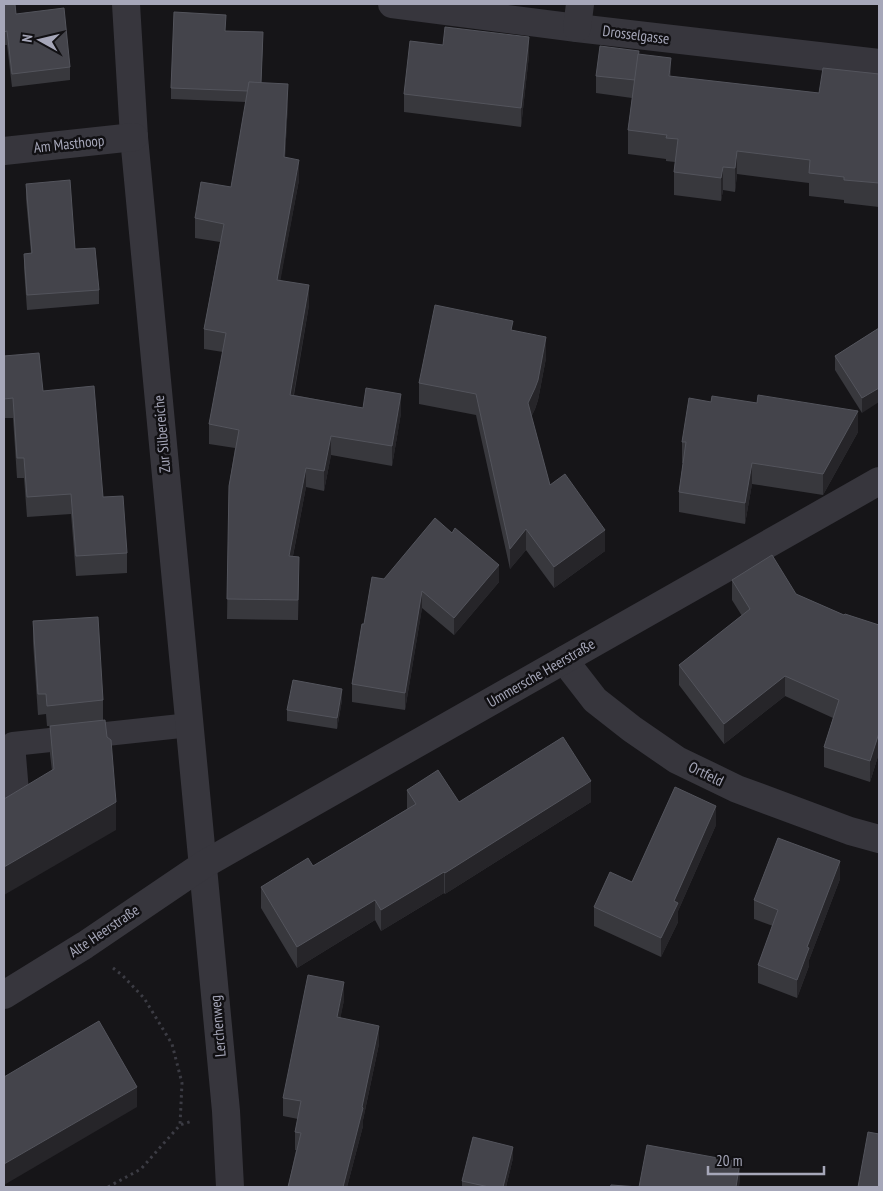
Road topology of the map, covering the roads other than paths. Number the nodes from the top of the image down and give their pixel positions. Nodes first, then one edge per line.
1 (126, 4) edge
2 (392, 4) edge
3 (578, 16) edge
4 (879, 63) edge
5 (134, 137) junction
6 (4, 151) edge
7 (879, 482) edge
8 (564, 660) junction
9 (190, 725) junction
10 (4, 800) edge
11 (879, 839) edge
12 (203, 865) junction
13 (4, 996) edge
14 (230, 1187) edge

1 - 5 street, Zur Silbereiche
2 - 3 street, Drosselgasse
3 - 4 street, Drosselgasse
5 - 6 street, Am Masthoop
5 - 9 street, Zur Silbereiche
7 - 8 street, Ummersche Heerstraße
8 - 11 street, Ortfeld
8 - 12 street, Ummersche Heerstraße
9 - 10 lane
9 - 12 street, Zur Silbereiche
12 - 13 street, Alte Heerstraße
12 - 14 street, Lerchenweg

